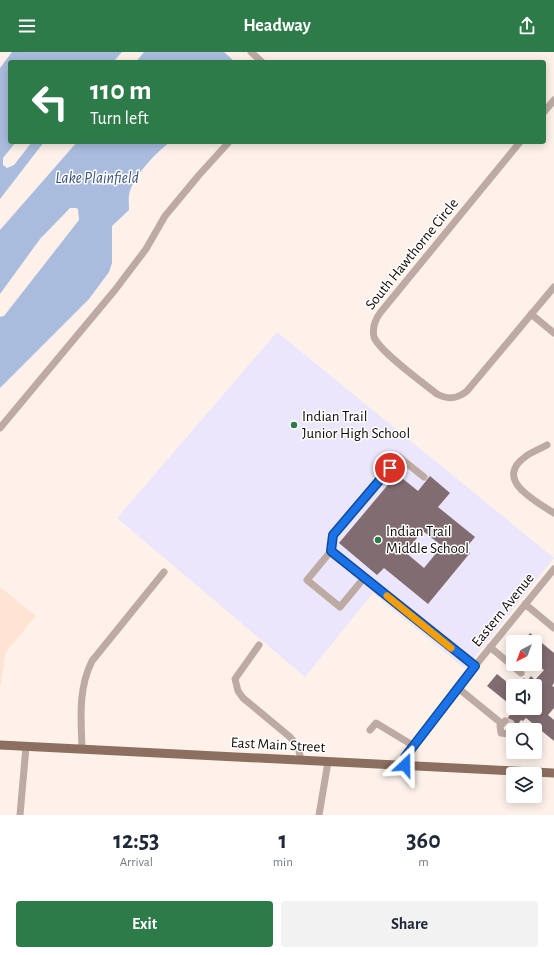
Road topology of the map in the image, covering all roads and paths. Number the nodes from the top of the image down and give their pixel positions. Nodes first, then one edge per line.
1 (251, 52) edge
2 (260, 60) edge
3 (554, 100) edge
4 (546, 110) edge
5 (227, 144) edge
6 (518, 144) edge
7 (554, 287) edge
8 (531, 314) junction
9 (554, 333) edge
10 (0, 428) edge
11 (547, 445) dead end
12 (424, 477) dead end
13 (554, 513) edge
14 (331, 551) junction
15 (554, 569) edge
16 (164, 572) dead end
17 (364, 578) junction
18 (525, 604) junction
19 (554, 628) edge
20 (259, 645) dead end
21 (490, 647) junction
22 (475, 666) junction
23 (521, 673) dead end
24 (458, 688) junction
25 (370, 730) dead end
26 (506, 734) edge
27 (0, 745) edge
28 (414, 746) junction
29 (26, 747) junction
30 (82, 749) junction
31 (302, 760) junction
32 (328, 762) junction
33 (405, 765) junction
34 (554, 773) edge
35 (20, 815) edge
36 (319, 815) edge

1 - 2 street
3 - 4 street
5 - 10 street
6 - 8 street, South Hawthorne Circle
7 - 8 street, South Hawthorne Circle
8 - 9 street
11 - 13 street
12 - 14 street
14 - 17 street
14 - 17 street
15 - 18 street, Eastern Avenue
16 - 30 street
17 - 22 street
18 - 19 street
18 - 21 street, Eastern Avenue
20 - 31 street
21 - 22 street, Eastern Avenue
21 - 23 street
22 - 24 street, Eastern Avenue
24 - 26 street
24 - 28 street, Eastern Avenue
25 - 28 street
27 - 29 main road, East Main Street
28 - 33 street, Eastern Avenue
29 - 30 main road, East Main Street
29 - 35 street
30 - 31 main road, East Main Street
31 - 32 main road, East Main Street
32 - 33 main road, East Main Street
32 - 36 street
33 - 34 main road, East Main Street

